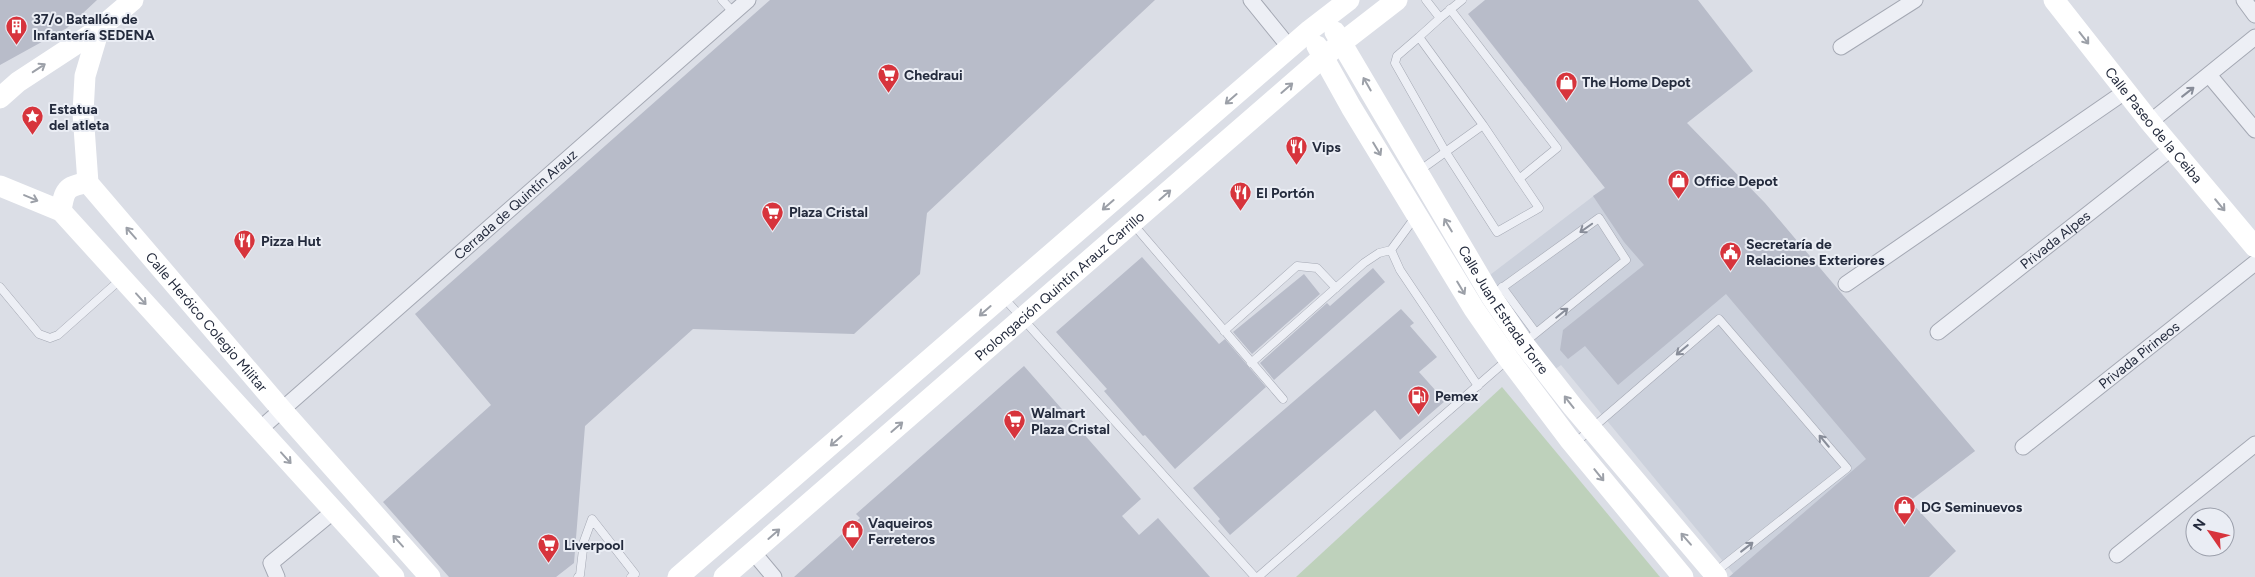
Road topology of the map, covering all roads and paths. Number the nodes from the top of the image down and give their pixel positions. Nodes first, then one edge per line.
1 (133, 0) edge
2 (722, 0) edge
3 (748, 0) edge
4 (1251, 0) edge
5 (1349, 0) edge
6 (1398, 0) edge
7 (1426, 0) edge
8 (1462, 0) edge
9 (1915, 0) edge
10 (2054, 0) edge
11 (2244, 0) edge
12 (1450, 10) junction
13 (734, 13) junction
14 (2255, 14) edge
15 (1440, 18) junction
16 (1318, 24) junction
17 (99, 29) junction
18 (1419, 36) junction
19 (2255, 37) edge
20 (1342, 42) junction
21 (1841, 47) dead end
22 (1290, 48) junction
23 (1322, 58) junction
24 (2209, 75) junction
25 (2126, 92) junction
26 (0, 98) edge
27 (2150, 122) junction
28 (1483, 125) junction
29 (2255, 130) edge
30 (2172, 148) junction
31 (1445, 151) junction
32 (1165, 156) junction
33 (1184, 178) junction
34 (1408, 179) junction
35 (1519, 179) junction
36 (88, 183) junction
37 (0, 186) edge
38 (61, 212) junction
39 (1417, 214) junction
40 (1133, 223) junction
41 (2255, 247) edge
42 (1391, 250) junction
43 (2255, 263) edge
44 (122, 278) junction
45 (1846, 284) dead end
46 (0, 287) edge
47 (1336, 288) junction
48 (1497, 292) junction
49 (1003, 296) junction
50 (1023, 318) junction
51 (1224, 331) junction
52 (1938, 332) dead end
53 (1530, 338) junction
54 (1508, 358) junction
55 (1251, 363) junction
56 (1478, 386) junction
57 (1283, 399) dead end
58 (282, 410) junction
59 (1591, 428) junction
60 (260, 429) junction
61 (1574, 444) junction
62 (2255, 444) edge
63 (2023, 447) dead end
64 (778, 490) junction
65 (334, 511) junction
66 (797, 513) junction
67 (752, 552) junction
68 (2117, 555) dead end
69 (1713, 576) edge
70 (277, 577) edge
71 (394, 577) edge
72 (430, 577) edge
73 (578, 577) edge
74 (632, 577) edge
75 (678, 577) edge
76 (724, 577) edge
77 (774, 577) edge
78 (1256, 577) edge
79 (1683, 577) edge

1 - 17 street
2 - 13 lane
3 - 13 street, Cerrada de Quintín Arauz
4 - 22 street
5 - 16 street
6 - 20 street, Prolongación Quintín Arauz Carrillo
7 - 15 lane
8 - 12 lane
9 - 21 street
10 -> 25 street, Calle Paseo de la Ceiba
11 - 14 street
12 - 15 lane
12 - 35 lane
13 - 58 street, Cerrada de Quintín Arauz
15 - 18 lane
16 - 20 street, Calle Juan Estrada Torre
16 - 22 street
16 - 23 street, Calle Juan Estrada Torre
26 -> 17 street
17 - 36 street
18 - 28 lane
18 - 31 lane
19 - 24 street
20 - 23 street, Prolongación Quintín Arauz Carrillo
34 -> 20 street, Calle Juan Estrada Torre
22 -> 32 street
33 -> 23 street, Prolongación Quintín Arauz Carrillo
23 -> 34 street, Calle Juan Estrada Torre
27 -> 24 street
24 - 29 street
25 - 27 street, Calle Paseo de la Ceiba
25 - 45 street
27 - 30 street, Calle Paseo de la Ceiba
28 - 31 lane
28 - 35 lane
30 -> 41 street, Calle Paseo de la Ceiba
30 - 52 street, Privada Alpes
31 - 34 lane
31 - 35 lane
32 - 33 street
32 -> 49 street
40 -> 33 street, Prolongación Quintín Arauz Carrillo
34 - 39 street, Calle Juan Estrada Torre
48 -> 34 street, Calle Juan Estrada Torre
36 - 38 street
58 -> 36 street, Calle Heróico Colegio Militar
37 -> 38 street
38 - 44 street
39 - 42 lane
39 -> 54 street, Calle Juan Estrada Torre
40 - 50 street, Prolongación Quintín Arauz Carrillo
40 - 51 lane
42 - 47 lane
42 - 56 lane
43 - 63 street, Privada Pirineos
44 - 46 lane
44 -> 60 street
47 - 51 lane
47 - 55 lane
48 - 53 street, Calle Juan Estrada Torre
53 -> 48 lane
49 - 50 lane
49 -> 64 street
66 -> 50 street, Prolongación Quintín Arauz Carrillo
50 - 78 lane
51 - 55 lane
59 -> 53 street, Calle Juan Estrada Torre
54 - 56 lane
54 - 61 street, Calle Juan Estrada Torre
55 - 57 lane
56 - 78 lane
58 - 60 street, Cerrada de Quintín Arauz
72 -> 58 street, Calle Heróico Colegio Militar
59 - 61 lane
69 -> 59 street, Calle Juan Estrada Torre
69 -> 59 lane
60 -> 65 street
61 -> 79 street, Calle Juan Estrada Torre
62 - 68 street
64 - 66 street
64 - 75 street
65 - 70 street
65 - 71 street
67 -> 66 street, Prolongación Quintín Arauz Carrillo
67 - 76 street, Prolongación Quintín Arauz Carrillo
67 - 77 street
73 - 74 lane

